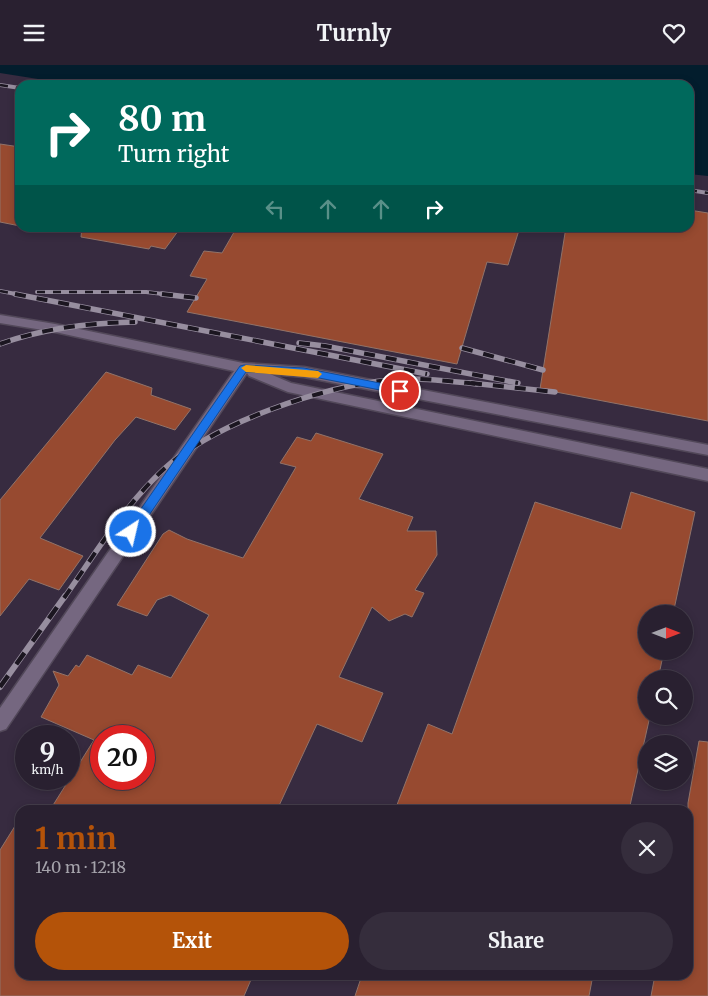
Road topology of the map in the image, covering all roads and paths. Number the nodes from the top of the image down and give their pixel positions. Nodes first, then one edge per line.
1 (0, 319) edge
2 (244, 368) junction
3 (708, 450) edge
4 (708, 475) edge
5 (0, 723) edge

1 - 2 lane
2 - 3 lane
2 - 4 lane
2 - 5 lane

